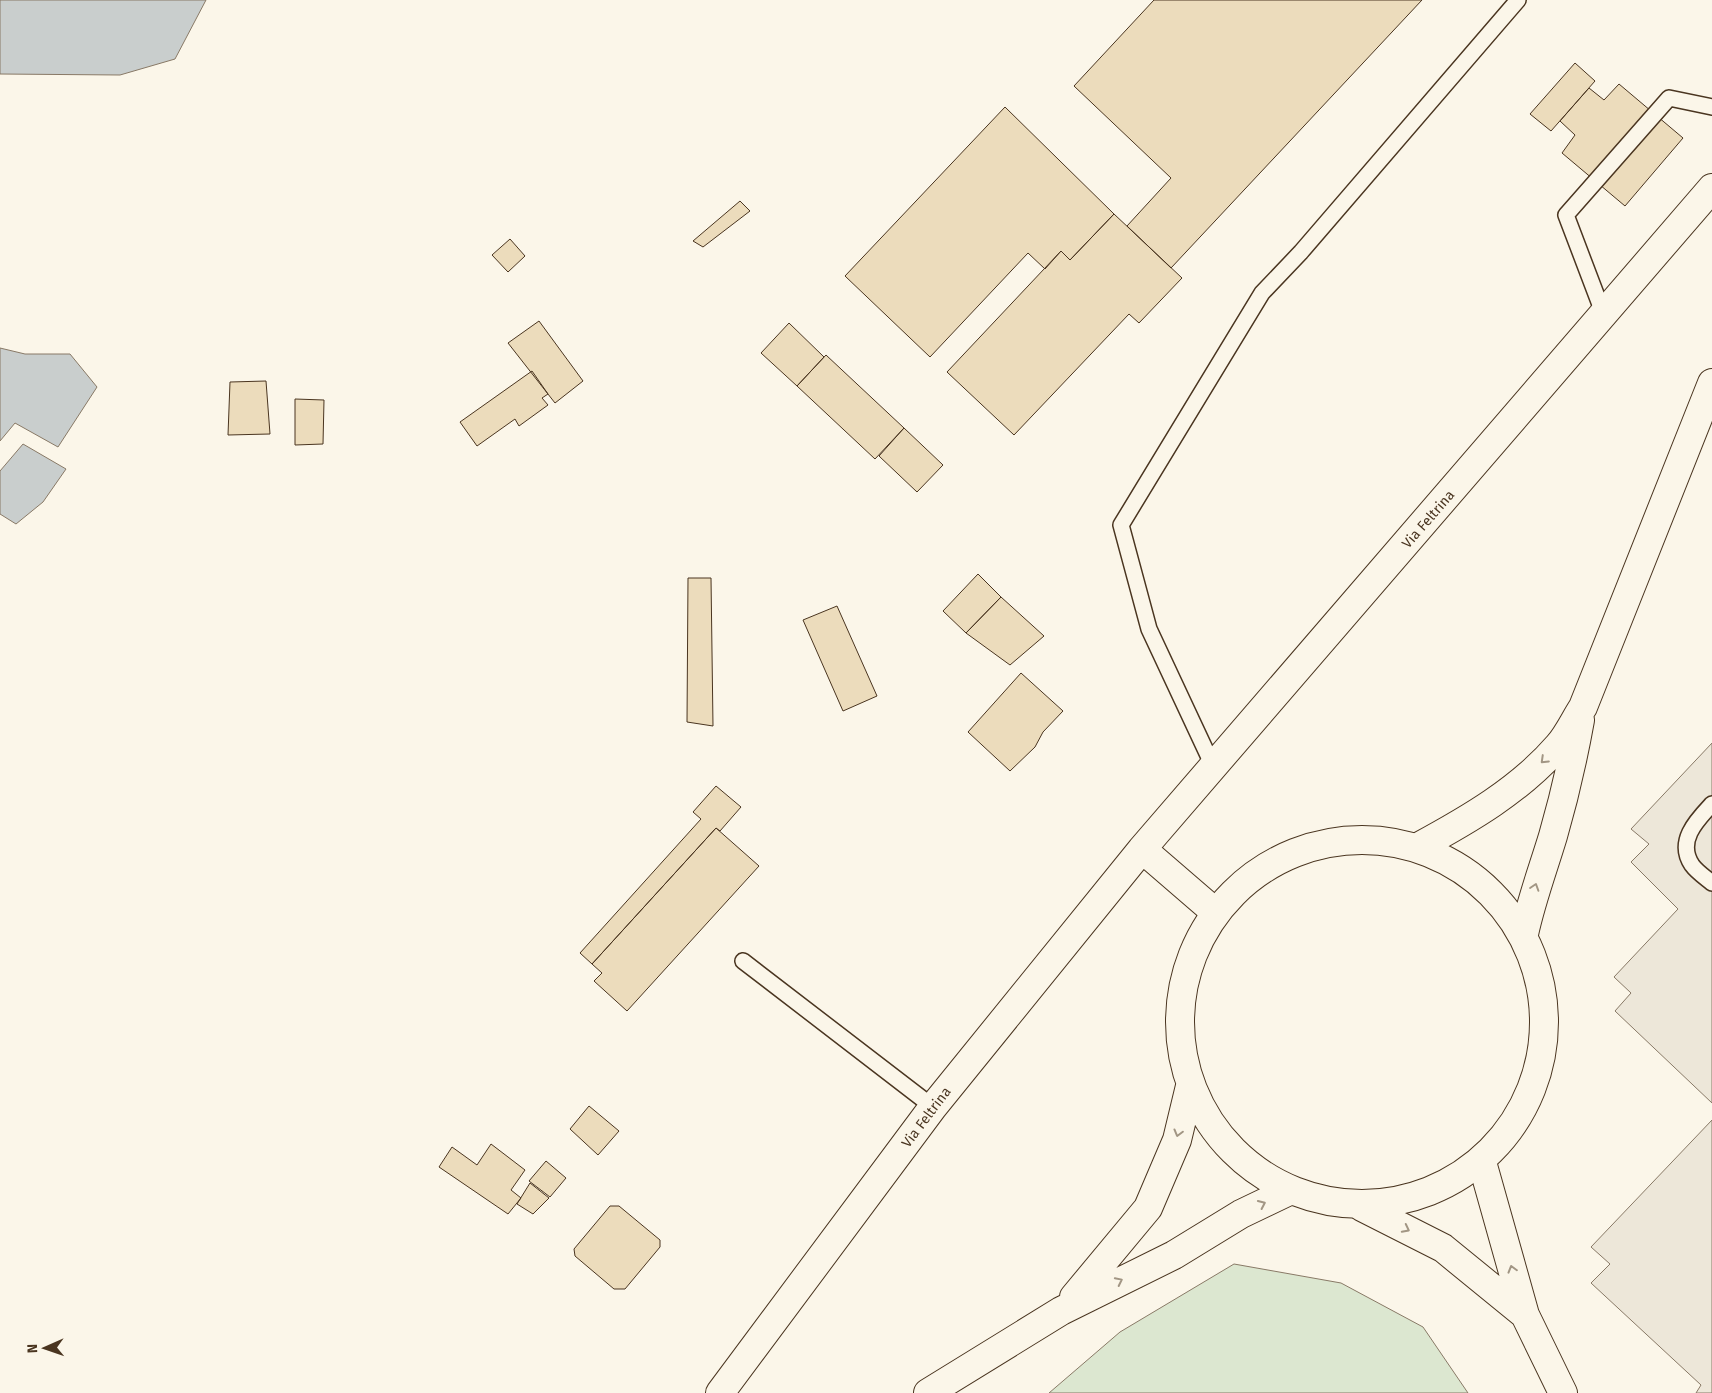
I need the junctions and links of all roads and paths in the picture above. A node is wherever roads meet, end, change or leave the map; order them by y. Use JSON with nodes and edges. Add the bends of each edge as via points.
{"nodes":[{"id":1,"x":1518,"y":0,"type":"edge"},
{"id":2,"x":1712,"y":107,"type":"edge"},
{"id":3,"x":1712,"y":188,"type":"edge"},
{"id":4,"x":1604,"y":315,"type":"junction"},
{"id":5,"x":1712,"y":383,"type":"edge"},
{"id":6,"x":1583,"y":707,"type":"junction"},
{"id":7,"x":1214,"y":768,"type":"junction"},
{"id":8,"x":1712,"y":804,"type":"edge"},
{"id":9,"x":1418,"y":847,"type":"junction"},
{"id":10,"x":1142,"y":849,"type":"junction"},
{"id":11,"x":1712,"y":884,"type":"edge"},
{"id":12,"x":1215,"y":912,"type":"junction"},
{"id":13,"x":1524,"y":934,"type":"junction"},
{"id":14,"x":743,"y":961,"type":"dead end"},
{"id":15,"x":1190,"y":1086,"type":"junction"},
{"id":16,"x":933,"y":1107,"type":"junction"},
{"id":17,"x":1482,"y":1162,"type":"junction"},
{"id":18,"x":1288,"y":1191,"type":"junction"},
{"id":19,"x":1362,"y":1207,"type":"junction"},
{"id":20,"x":1061,"y":1311,"type":"junction"},
{"id":21,"x":1526,"y":1315,"type":"junction"},
{"id":22,"x":720,"y":1393,"type":"edge"},
{"id":23,"x":928,"y":1393,"type":"edge"},
{"id":24,"x":1563,"y":1393,"type":"edge"}],
"edges":[{"from":1,"to":7,"type":"lane","via":[[1262,293],[1121,525],[1149,629]]},
{"from":2,"to":4,"type":"lane","via":[[1668,98],[1566,215]]},
{"from":3,"to":4,"type":"main road","name":"Via Feltrina"},
{"from":4,"to":7,"type":"main road","name":"Via Feltrina"},
{"from":5,"to":6,"type":"main road"},
{"from":6,"to":9,"type":"main road","one_way":true,"via":[[1558,745],[1511,791]]},
{"from":13,"to":6,"type":"main road","one_way":true,"via":[[1572,765]]},
{"from":7,"to":10,"type":"main road","name":"Via Feltrina"},
{"from":8,"to":11,"type":"lane","via":[[1689,830],[1686,847],[1692,864]]},
{"from":9,"to":12,"type":"main road","via":[[1362,838],[1306,847],[1256,873]]},
{"from":9,"to":13,"type":"main road","via":[[1460,867],[1496,897]]},
{"from":10,"to":12,"type":"main road"},
{"from":10,"to":16,"type":"main road","name":"Via Feltrina"},
{"from":12,"to":15,"type":"main road","via":[[1193,952],[1181,996],[1180,1042]]},
{"from":13,"to":17,"type":"main road","via":[[1544,994],[1543,1056],[1522,1114]]},
{"from":14,"to":16,"type":"lane"},
{"from":15,"to":18,"type":"main road","via":[[1229,1149]]},
{"from":15,"to":20,"type":"main road","one_way":true,"via":[[1177,1140],[1148,1208]]},
{"from":16,"to":22,"type":"main road","name":"Via Feltrina"},
{"from":17,"to":19,"type":"main road","via":[[1426,1195]]},
{"from":21,"to":17,"type":"main road","one_way":true},
{"from":18,"to":19,"type":"main road"},
{"from":20,"to":18,"type":"main road","one_way":true,"via":[[1174,1255],[1241,1214]]},
{"from":19,"to":21,"type":"main road","one_way":true,"via":[[1443,1248]]},
{"from":20,"to":23,"type":"main road"},
{"from":21,"to":24,"type":"main road"}]}
